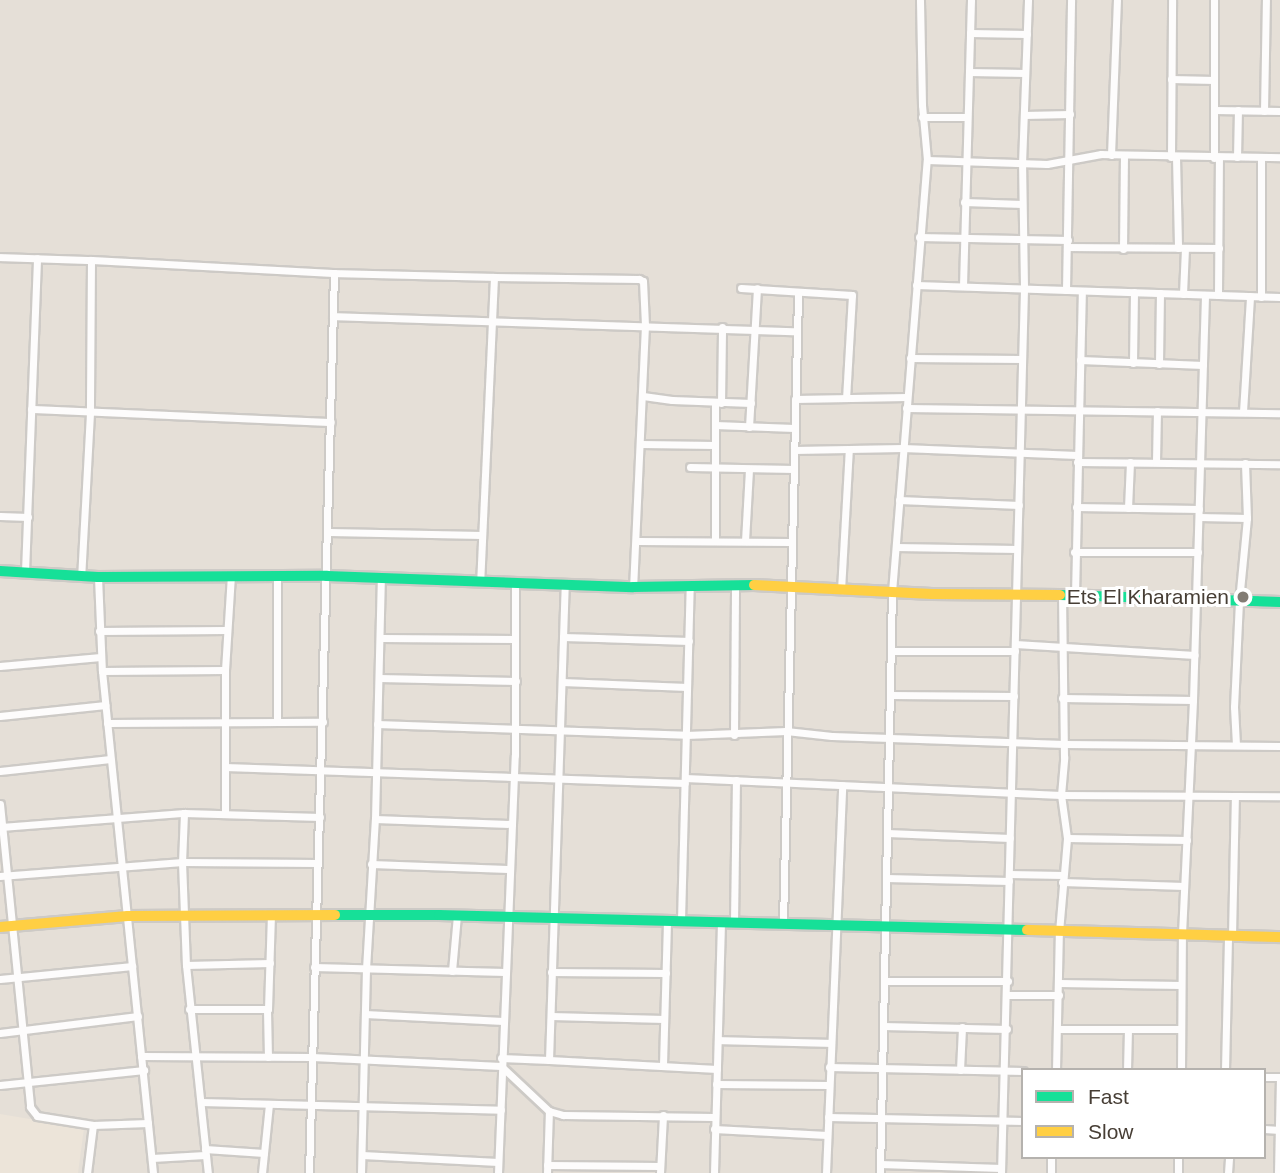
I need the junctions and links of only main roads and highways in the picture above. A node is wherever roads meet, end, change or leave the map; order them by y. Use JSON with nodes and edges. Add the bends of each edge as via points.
{"nodes":[{"id":1,"x":0,"y":571,"type":"edge"},
{"id":2,"x":1280,"y":603,"type":"edge"},
{"id":3,"x":0,"y":927,"type":"edge"},
{"id":4,"x":1280,"y":937,"type":"edge"}],
"edges":[{"from":1,"to":2,"type":"main road","via":[[81,577],[327,576],[633,587],[789,585]]},
{"from":3,"to":4,"type":"main road","via":[[128,916],[457,915]]}]}
